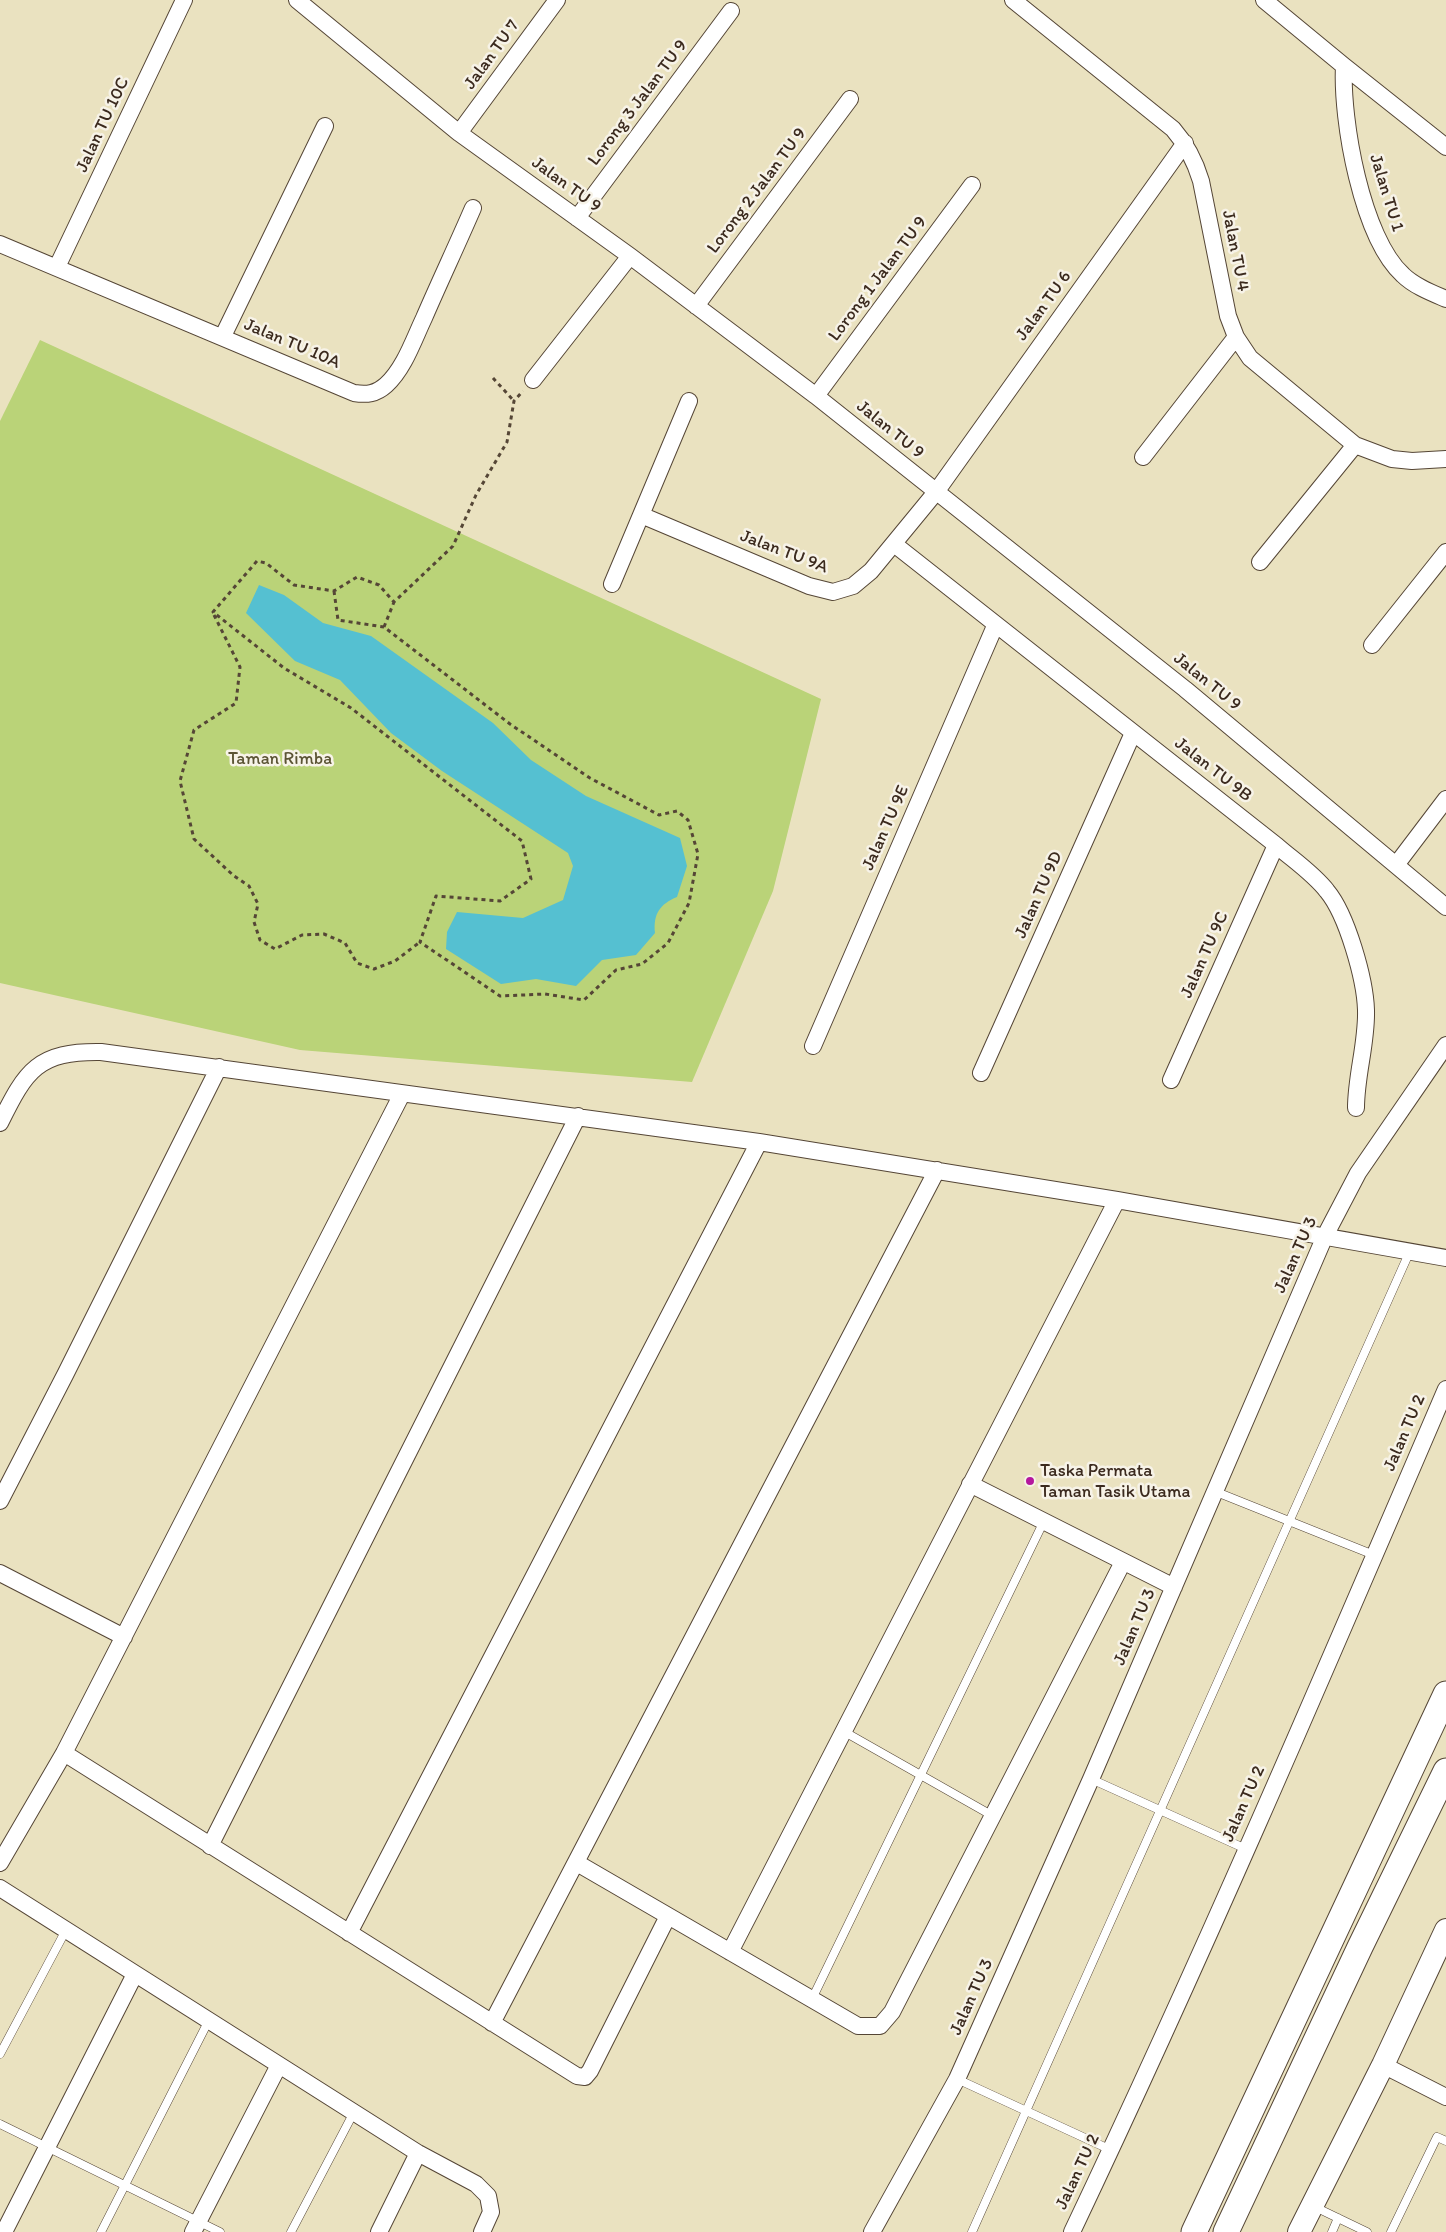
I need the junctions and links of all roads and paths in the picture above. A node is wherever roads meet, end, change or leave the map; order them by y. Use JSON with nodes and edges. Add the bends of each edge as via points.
{"nodes":[{"id":1,"x":184,"y":0,"type":"edge"},
{"id":2,"x":297,"y":0,"type":"edge"},
{"id":3,"x":557,"y":0,"type":"edge"},
{"id":4,"x":1013,"y":0,"type":"edge"},
{"id":5,"x":1264,"y":0,"type":"edge"},
{"id":6,"x":731,"y":11,"type":"dead end"},
{"id":7,"x":1344,"y":66,"type":"junction"},
{"id":8,"x":850,"y":99,"type":"dead end"},
{"id":9,"x":325,"y":126,"type":"dead end"},
{"id":10,"x":459,"y":133,"type":"junction"},
{"id":11,"x":1186,"y":143,"type":"junction"},
{"id":12,"x":1446,"y":147,"type":"edge"},
{"id":13,"x":972,"y":185,"type":"dead end"},
{"id":14,"x":473,"y":208,"type":"dead end"},
{"id":15,"x":577,"y":218,"type":"junction"},
{"id":16,"x":0,"y":244,"type":"edge"},
{"id":17,"x":630,"y":256,"type":"junction"},
{"id":18,"x":57,"y":267,"type":"junction"},
{"id":19,"x":1446,"y":299,"type":"edge"},
{"id":20,"x":696,"y":306,"type":"junction"},
{"id":21,"x":224,"y":336,"type":"junction"},
{"id":22,"x":1236,"y":337,"type":"junction"},
{"id":23,"x":493,"y":378,"type":"dead end"},
{"id":24,"x":533,"y":380,"type":"joint"},
{"id":25,"x":816,"y":396,"type":"junction"},
{"id":26,"x":689,"y":401,"type":"dead end"},
{"id":27,"x":514,"y":402,"type":"junction"},
{"id":28,"x":1355,"y":445,"type":"junction"},
{"id":29,"x":1143,"y":457,"type":"dead end"},
{"id":30,"x":1446,"y":459,"type":"edge"},
{"id":31,"x":936,"y":492,"type":"junction"},
{"id":32,"x":641,"y":515,"type":"junction"},
{"id":33,"x":894,"y":544,"type":"junction"},
{"id":34,"x":1446,"y":552,"type":"edge"},
{"id":35,"x":1260,"y":562,"type":"dead end"},
{"id":36,"x":612,"y":584,"type":"dead end"},
{"id":37,"x":334,"y":591,"type":"junction"},
{"id":38,"x":394,"y":602,"type":"junction"},
{"id":39,"x":213,"y":612,"type":"junction"},
{"id":40,"x":996,"y":626,"type":"junction"},
{"id":41,"x":384,"y":627,"type":"junction"},
{"id":42,"x":1372,"y":645,"type":"dead end"},
{"id":43,"x":1133,"y":733,"type":"junction"},
{"id":44,"x":1446,"y":800,"type":"edge"},
{"id":45,"x":1276,"y":846,"type":"junction"},
{"id":46,"x":1396,"y":865,"type":"junction"},
{"id":47,"x":1446,"y":907,"type":"edge"},
{"id":48,"x":420,"y":942,"type":"junction"},
{"id":49,"x":1446,"y":1045,"type":"edge"},
{"id":50,"x":812,"y":1046,"type":"dead end"},
{"id":51,"x":218,"y":1067,"type":"junction"},
{"id":52,"x":981,"y":1073,"type":"dead end"},
{"id":53,"x":1171,"y":1080,"type":"dead end"},
{"id":54,"x":402,"y":1094,"type":"junction"},
{"id":55,"x":1356,"y":1108,"type":"dead end"},
{"id":56,"x":578,"y":1116,"type":"junction"},
{"id":57,"x":0,"y":1123,"type":"edge"},
{"id":58,"x":760,"y":1142,"type":"junction"},
{"id":59,"x":936,"y":1170,"type":"junction"},
{"id":60,"x":1117,"y":1200,"type":"junction"},
{"id":61,"x":1325,"y":1236,"type":"junction"},
{"id":62,"x":1410,"y":1251,"type":"junction"},
{"id":63,"x":1446,"y":1258,"type":"edge"},
{"id":64,"x":1446,"y":1389,"type":"edge"},
{"id":65,"x":970,"y":1484,"type":"junction"},
{"id":66,"x":1214,"y":1492,"type":"junction"},
{"id":67,"x":0,"y":1501,"type":"edge"},
{"id":68,"x":1044,"y":1521,"type":"junction"},
{"id":69,"x":1289,"y":1521,"type":"junction"},
{"id":70,"x":1374,"y":1556,"type":"junction"},
{"id":71,"x":1123,"y":1562,"type":"junction"},
{"id":72,"x":0,"y":1573,"type":"edge"},
{"id":73,"x":1174,"y":1587,"type":"junction"},
{"id":74,"x":124,"y":1637,"type":"junction"},
{"id":75,"x":1446,"y":1694,"type":"edge"},
{"id":76,"x":843,"y":1731,"type":"junction"},
{"id":77,"x":64,"y":1752,"type":"junction"},
{"id":78,"x":1446,"y":1771,"type":"edge"},
{"id":79,"x":920,"y":1775,"type":"junction"},
{"id":80,"x":1091,"y":1779,"type":"junction"},
{"id":81,"x":1160,"y":1810,"type":"junction"},
{"id":82,"x":993,"y":1816,"type":"junction"},
{"id":83,"x":210,"y":1846,"type":"junction"},
{"id":84,"x":1246,"y":1849,"type":"junction"},
{"id":85,"x":0,"y":1863,"type":"edge"},
{"id":86,"x":577,"y":1864,"type":"junction"},
{"id":87,"x":0,"y":1888,"type":"edge"},
{"id":88,"x":668,"y":1916,"type":"junction"},
{"id":89,"x":66,"y":1930,"type":"junction"},
{"id":90,"x":1446,"y":1930,"type":"edge"},
{"id":91,"x":349,"y":1933,"type":"junction"},
{"id":92,"x":730,"y":1952,"type":"junction"},
{"id":93,"x":135,"y":1974,"type":"junction"},
{"id":94,"x":812,"y":1999,"type":"junction"},
{"id":95,"x":208,"y":2020,"type":"junction"},
{"id":96,"x":492,"y":2023,"type":"junction"},
{"id":97,"x":0,"y":2054,"type":"edge"},
{"id":98,"x":279,"y":2065,"type":"junction"},
{"id":99,"x":1383,"y":2065,"type":"junction"},
{"id":100,"x":957,"y":2079,"type":"junction"},
{"id":101,"x":1446,"y":2097,"type":"edge"},
{"id":102,"x":1026,"y":2111,"type":"junction"},
{"id":103,"x":354,"y":2112,"type":"junction"},
{"id":104,"x":0,"y":2124,"type":"edge"},
{"id":105,"x":1446,"y":2141,"type":"edge"},
{"id":106,"x":47,"y":2147,"type":"junction"},
{"id":107,"x":1110,"y":2150,"type":"junction"},
{"id":108,"x":418,"y":2153,"type":"junction"},
{"id":109,"x":123,"y":2185,"type":"junction"},
{"id":110,"x":1312,"y":2205,"type":"junction"},
{"id":111,"x":1338,"y":2218,"type":"junction"},
{"id":112,"x":196,"y":2227,"type":"edge"},
{"id":113,"x":4,"y":2232,"type":"edge"},
{"id":114,"x":101,"y":2232,"type":"edge"},
{"id":115,"x":220,"y":2232,"type":"edge"},
{"id":116,"x":291,"y":2232,"type":"edge"},
{"id":117,"x":379,"y":2232,"type":"edge"},
{"id":118,"x":482,"y":2232,"type":"edge"},
{"id":119,"x":872,"y":2232,"type":"edge"},
{"id":120,"x":972,"y":2232,"type":"edge"},
{"id":121,"x":1072,"y":2232,"type":"edge"},
{"id":122,"x":1194,"y":2232,"type":"edge"},
{"id":123,"x":1226,"y":2232,"type":"edge"},
{"id":124,"x":1299,"y":2232,"type":"edge"},
{"id":125,"x":1332,"y":2232,"type":"edge"},
{"id":126,"x":1367,"y":2232,"type":"edge"},
{"id":127,"x":1391,"y":2232,"type":"edge"}],
"edges":[{"from":1,"to":18,"type":"street","name":"Jalan TU 10C"},
{"from":2,"to":10,"type":"street","name":"Jalan TU 9"},
{"from":3,"to":10,"type":"street","name":"Jalan TU 7"},
{"from":4,"to":11,"type":"street","name":"Jalan TU 4","via":[[1173,129]]},
{"from":5,"to":7,"type":"street"},
{"from":6,"to":15,"type":"street","name":"Lorong 3 Jalan TU 9"},
{"from":7,"to":12,"type":"street"},
{"from":7,"to":19,"type":"street","name":"Jalan TU 1","via":[[1345,118],[1364,202],[1379,242],[1403,276]]},
{"from":8,"to":20,"type":"street","name":"Lorong 2 Jalan TU 9"},
{"from":9,"to":21,"type":"street"},
{"from":10,"to":15,"type":"street","name":"Jalan TU 9"},
{"from":11,"to":22,"type":"street","name":"Jalan TU 4","via":[[1201,181],[1228,316]]},
{"from":11,"to":31,"type":"street","name":"Jalan TU 6"},
{"from":13,"to":25,"type":"street","name":"Lorong 1 Jalan TU 9"},
{"from":14,"to":21,"type":"street","name":"Jalan TU 10A","via":[[405,356],[387,384],[377,392],[366,395],[354,393]]},
{"from":15,"to":17,"type":"street","name":"Jalan TU 9"},
{"from":16,"to":18,"type":"street","name":"Jalan TU 10A"},
{"from":17,"to":20,"type":"street","name":"Jalan TU 9"},
{"from":17,"to":24,"type":"street"},
{"from":18,"to":21,"type":"street","name":"Jalan TU 10A"},
{"from":20,"to":25,"type":"street","name":"Jalan TU 9"},
{"from":22,"to":28,"type":"street","name":"Jalan TU 4","via":[[1250,358]]},
{"from":22,"to":29,"type":"street"},
{"from":23,"to":27,"type":"path"},
{"from":24,"to":27,"type":"path"},
{"from":25,"to":31,"type":"street","name":"Jalan TU 9"},
{"from":26,"to":32,"type":"street"},
{"from":27,"to":38,"type":"path","via":[[507,442],[476,495],[454,546]]},
{"from":28,"to":30,"type":"street","name":"Jalan TU 4","via":[[1392,459]]},
{"from":28,"to":35,"type":"street"},
{"from":31,"to":33,"type":"street","name":"Jalan TU 9A"},
{"from":31,"to":46,"type":"street","name":"Jalan TU 9","via":[[1185,689]]},
{"from":32,"to":33,"type":"street","name":"Jalan TU 9A","via":[[809,586],[833,592],[853,586]]},
{"from":32,"to":36,"type":"street"},
{"from":33,"to":40,"type":"street","name":"Jalan TU 9B"},
{"from":34,"to":42,"type":"street"},
{"from":37,"to":38,"type":"path","via":[[357,577],[379,585]]},
{"from":37,"to":39,"type":"path","via":[[294,585],[266,563],[257,561]]},
{"from":37,"to":41,"type":"path","via":[[338,620]]},
{"from":38,"to":41,"type":"path"},
{"from":39,"to":48,"type":"path","via":[[284,668],[351,708],[522,841],[531,878],[500,901],[436,896]]},
{"from":39,"to":48,"type":"path","via":[[240,667],[236,703],[194,730],[180,782],[194,839],[249,886],[258,904],[254,922],[260,940],[275,949],[302,935],[324,934],[345,943],[357,963],[374,969],[395,961]]},
{"from":40,"to":43,"type":"street","name":"Jalan TU 9B"},
{"from":40,"to":50,"type":"street","name":"Jalan TU 9E"},
{"from":41,"to":48,"type":"path","via":[[510,724],[590,778],[659,814],[677,811],[688,820],[698,854],[689,903],[668,943],[642,964],[616,970],[584,1000],[544,994],[500,996]]},
{"from":43,"to":45,"type":"street","name":"Jalan TU 9B"},
{"from":43,"to":52,"type":"street","name":"Jalan TU 9D"},
{"from":44,"to":46,"type":"street"},
{"from":45,"to":53,"type":"street","name":"Jalan TU 9C"},
{"from":45,"to":55,"type":"street","name":"Jalan TU 9B","via":[[1328,892],[1342,916],[1358,967],[1366,1009]]},
{"from":46,"to":47,"type":"street","name":"Jalan TU 9"},
{"from":49,"to":61,"type":"street","name":"Jalan TU 3","via":[[1358,1173]]},
{"from":51,"to":54,"type":"street"},
{"from":51,"to":57,"type":"street","via":[[101,1052],[75,1052],[52,1057],[32,1071],[15,1092]]},
{"from":51,"to":67,"type":"street"},
{"from":54,"to":56,"type":"street"},
{"from":54,"to":74,"type":"street"},
{"from":56,"to":58,"type":"street"},
{"from":56,"to":83,"type":"street"},
{"from":58,"to":59,"type":"street"},
{"from":58,"to":91,"type":"street"},
{"from":59,"to":60,"type":"street"},
{"from":59,"to":86,"type":"street"},
{"from":60,"to":61,"type":"street"},
{"from":60,"to":65,"type":"street"},
{"from":61,"to":62,"type":"street"},
{"from":61,"to":66,"type":"street","name":"Jalan TU 3"},
{"from":62,"to":63,"type":"street"},
{"from":62,"to":69,"type":"lane"},
{"from":64,"to":70,"type":"street","name":"Jalan TU 2"},
{"from":65,"to":68,"type":"street"},
{"from":65,"to":76,"type":"street"},
{"from":66,"to":69,"type":"lane"},
{"from":66,"to":73,"type":"street","name":"Jalan TU 3"},
{"from":68,"to":71,"type":"street"},
{"from":68,"to":79,"type":"lane"},
{"from":69,"to":70,"type":"lane"},
{"from":69,"to":81,"type":"lane"},
{"from":70,"to":84,"type":"street","name":"Jalan TU 2"},
{"from":71,"to":73,"type":"street"},
{"from":71,"to":82,"type":"street"},
{"from":72,"to":74,"type":"street"},
{"from":73,"to":80,"type":"street","name":"Jalan TU 3"},
{"from":74,"to":77,"type":"street"},
{"from":75,"to":122,"type":"main road"},
{"from":76,"to":79,"type":"lane"},
{"from":76,"to":92,"type":"street"},
{"from":77,"to":83,"type":"street"},
{"from":77,"to":85,"type":"street"},
{"from":78,"to":123,"type":"main road"},
{"from":79,"to":82,"type":"lane"},
{"from":79,"to":94,"type":"lane"},
{"from":80,"to":81,"type":"lane"},
{"from":80,"to":100,"type":"street","name":"Jalan TU 3"},
{"from":81,"to":84,"type":"lane"},
{"from":81,"to":102,"type":"lane"},
{"from":82,"to":94,"type":"street","via":[[892,2012],[880,2026],[858,2026]]},
{"from":83,"to":91,"type":"street"},
{"from":84,"to":107,"type":"street","name":"Jalan TU 2"},
{"from":86,"to":88,"type":"street"},
{"from":86,"to":96,"type":"street"},
{"from":87,"to":89,"type":"street"},
{"from":88,"to":92,"type":"street"},
{"from":88,"to":96,"type":"street","via":[[585,2077],[577,2076]]},
{"from":89,"to":93,"type":"street"},
{"from":89,"to":97,"type":"lane"},
{"from":90,"to":99,"type":"street"},
{"from":91,"to":96,"type":"street"},
{"from":92,"to":94,"type":"street"},
{"from":93,"to":95,"type":"street"},
{"from":93,"to":106,"type":"street"},
{"from":95,"to":98,"type":"street"},
{"from":95,"to":109,"type":"lane"},
{"from":98,"to":103,"type":"street"},
{"from":98,"to":112,"type":"street"},
{"from":99,"to":101,"type":"street"},
{"from":99,"to":110,"type":"street"},
{"from":100,"to":102,"type":"lane"},
{"from":100,"to":119,"type":"street","name":"Jalan TU 3"},
{"from":102,"to":107,"type":"lane"},
{"from":102,"to":120,"type":"lane"},
{"from":103,"to":108,"type":"street"},
{"from":103,"to":116,"type":"lane"},
{"from":104,"to":106,"type":"lane"},
{"from":105,"to":127,"type":"lane","via":[[1437,2137]]},
{"from":106,"to":109,"type":"lane"},
{"from":106,"to":113,"type":"street"},
{"from":107,"to":121,"type":"street","name":"Jalan TU 2"},
{"from":108,"to":117,"type":"street"},
{"from":108,"to":118,"type":"street","via":[[476,2184],[488,2196],[492,2212]]},
{"from":109,"to":112,"type":"lane"},
{"from":109,"to":114,"type":"lane"},
{"from":110,"to":111,"type":"lane"},
{"from":110,"to":124,"type":"street"},
{"from":111,"to":125,"type":"lane"},
{"from":111,"to":126,"type":"lane"},
{"from":112,"to":115,"type":"lane"}]}
